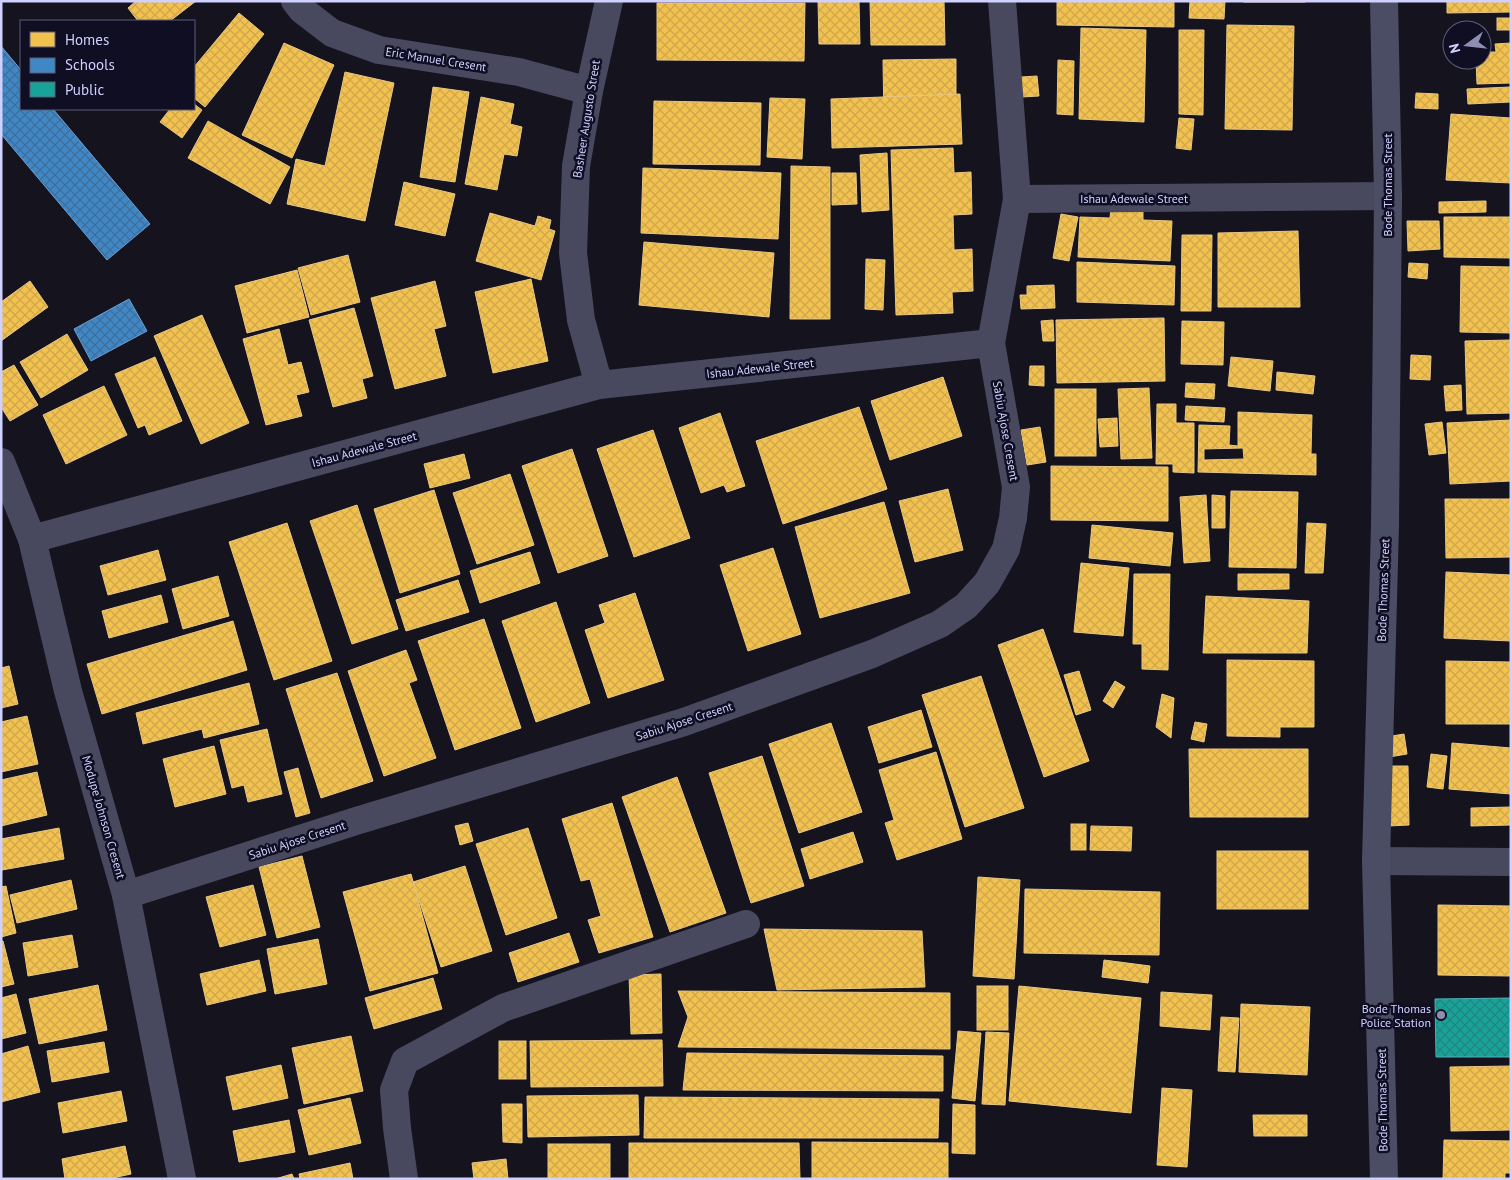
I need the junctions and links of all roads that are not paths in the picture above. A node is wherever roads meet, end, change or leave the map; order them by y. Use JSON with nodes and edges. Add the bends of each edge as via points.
{"nodes":[{"id":1,"x":295,"y":1,"type":"edge"},
{"id":2,"x":609,"y":1,"type":"edge"},
{"id":3,"x":1002,"y":1,"type":"edge"},
{"id":4,"x":1384,"y":1,"type":"edge"},
{"id":5,"x":589,"y":91,"type":"junction"},
{"id":6,"x":1388,"y":196,"type":"junction"},
{"id":7,"x":1017,"y":199,"type":"junction"},
{"id":8,"x":991,"y":343,"type":"junction"},
{"id":9,"x":599,"y":385,"type":"junction"},
{"id":10,"x":1,"y":462,"type":"edge"},
{"id":11,"x":32,"y":539,"type":"junction"},
{"id":12,"x":1376,"y":862,"type":"junction"},
{"id":13,"x":1511,"y":862,"type":"edge"},
{"id":14,"x":126,"y":895,"type":"junction"},
{"id":15,"x":746,"y":924,"type":"dead end"},
{"id":16,"x":182,"y":1179,"type":"edge"},
{"id":17,"x":404,"y":1179,"type":"edge"},
{"id":18,"x":1384,"y":1179,"type":"edge"}],
"edges":[{"from":1,"to":5,"type":"street","name":"Eric Manuel Cresent","via":[[332,33],[379,50],[519,72]]},
{"from":2,"to":5,"type":"street","name":"Basheer Augusto Street"},
{"from":3,"to":7,"type":"street"},
{"from":4,"to":6,"type":"main road","name":"Bode Thomas Street"},
{"from":5,"to":9,"type":"street","name":"Basheer Augusto Street","via":[[576,166],[573,253],[581,320]]},
{"from":6,"to":7,"type":"street","name":"Ishau Adewale Street"},
{"from":6,"to":12,"type":"main road","name":"Bode Thomas Street","via":[[1385,525]]},
{"from":7,"to":8,"type":"street"},
{"from":8,"to":9,"type":"street","name":"Ishau Adewale Street"},
{"from":8,"to":14,"type":"street","name":"Sabiu Ajose Cresent","via":[[1016,487],[1013,518],[1006,549],[987,583],[966,606],[940,624],[872,654],[684,722],[356,821]]},
{"from":9,"to":11,"type":"street","name":"Ishau Adewale Street"},
{"from":10,"to":11,"type":"street","name":"Modupe Johnson Cresent"},
{"from":11,"to":14,"type":"street","name":"Modupe Johnson Cresent","via":[[68,691]]},
{"from":12,"to":13,"type":"street"},
{"from":12,"to":18,"type":"main road","name":"Bode Thomas Street"},
{"from":14,"to":16,"type":"street","name":"Modupe Johnson Cresent"},
{"from":15,"to":17,"type":"street","via":[[504,1008],[405,1061],[394,1090]]}]}
